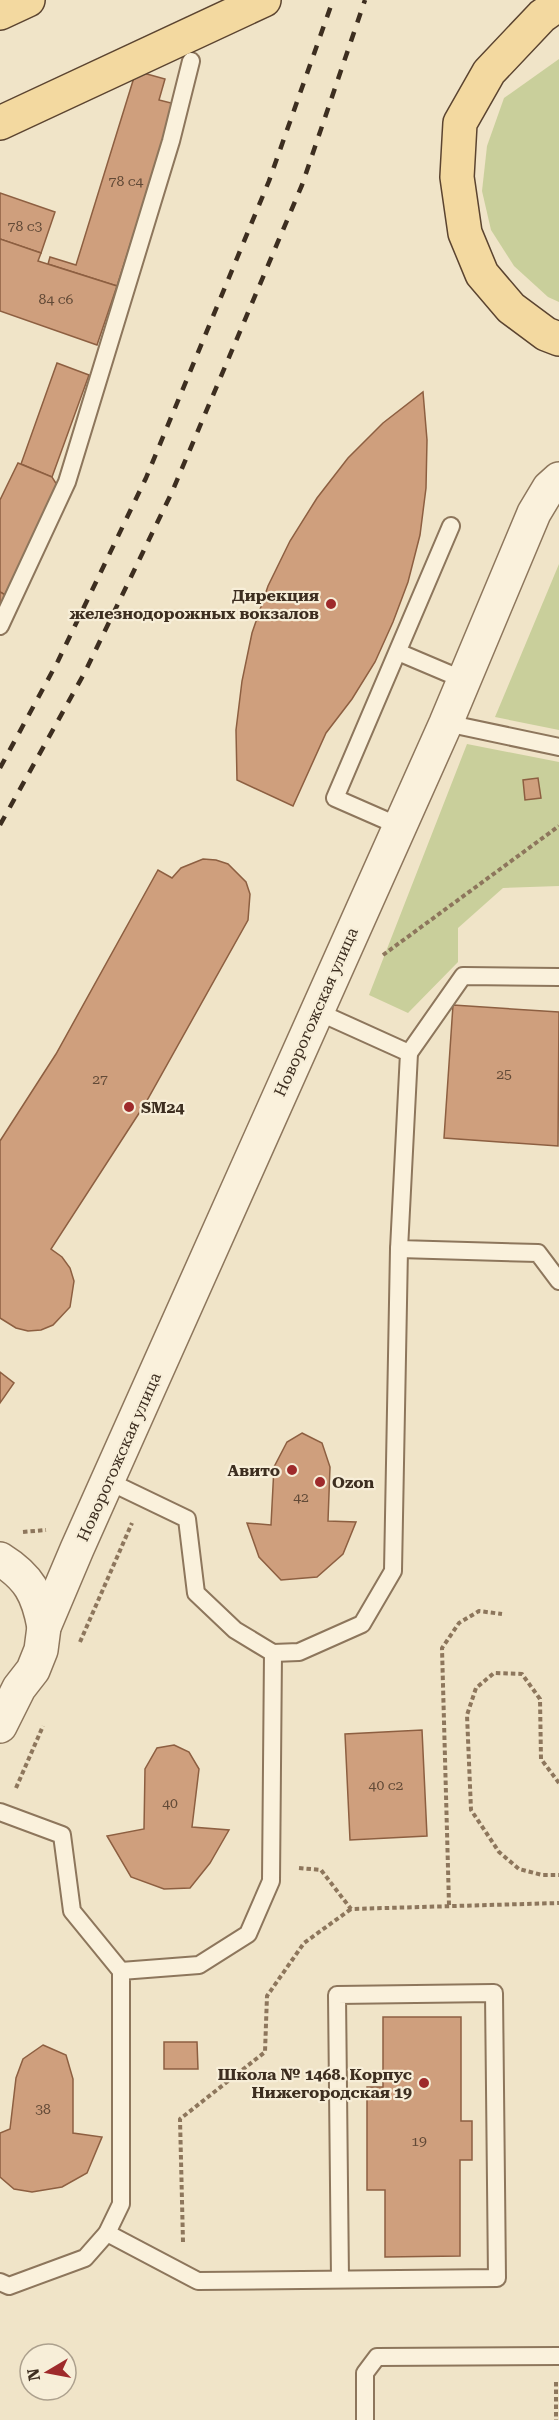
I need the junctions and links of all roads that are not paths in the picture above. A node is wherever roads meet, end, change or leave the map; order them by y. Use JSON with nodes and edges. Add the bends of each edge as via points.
{"nodes":[{"id":1,"x":28,"y":0,"type":"edge"},
{"id":2,"x":264,"y":0,"type":"edge"},
{"id":3,"x":559,"y":4,"type":"edge"},
{"id":4,"x":0,"y":12,"type":"edge"},
{"id":5,"x":191,"y":61,"type":"dead end"},
{"id":6,"x":0,"y":123,"type":"edge"},
{"id":7,"x":559,"y":339,"type":"edge"},
{"id":8,"x":559,"y":479,"type":"edge"},
{"id":9,"x":452,"y":526,"type":"dead end"},
{"id":10,"x":0,"y":626,"type":"edge"},
{"id":11,"x":398,"y":652,"type":"junction"},
{"id":12,"x":464,"y":680,"type":"junction"},
{"id":13,"x":446,"y":723,"type":"junction"},
{"id":14,"x":559,"y":747,"type":"edge"},
{"id":15,"x":399,"y":826,"type":"junction"},
{"id":16,"x":559,"y":977,"type":"edge"},
{"id":17,"x":316,"y":1011,"type":"junction"},
{"id":18,"x":409,"y":1053,"type":"junction"},
{"id":19,"x":399,"y":1249,"type":"junction"},
{"id":20,"x":559,"y":1281,"type":"edge"},
{"id":21,"x":108,"y":1481,"type":"junction"},
{"id":22,"x":77,"y":1549,"type":"junction"},
{"id":23,"x":8,"y":1564,"type":"edge"},
{"id":24,"x":44,"y":1628,"type":"junction"},
{"id":25,"x":273,"y":1653,"type":"junction"},
{"id":26,"x":9,"y":1694,"type":"edge"},
{"id":27,"x":0,"y":1726,"type":"edge"},
{"id":28,"x":0,"y":1812,"type":"edge"},
{"id":29,"x":121,"y":1971,"type":"junction"},
{"id":30,"x":107,"y":2233,"type":"junction"},
{"id":31,"x":340,"y":2279,"type":"junction"},
{"id":32,"x":0,"y":2282,"type":"edge"},
{"id":33,"x":557,"y":2356,"type":"edge"},
{"id":34,"x":365,"y":2420,"type":"edge"}],
"edges":[{"from":1,"to":4,"type":"main road"},
{"from":2,"to":6,"type":"main road"},
{"from":3,"to":7,"type":"main road","via":[[542,16],[489,72],[460,123],[457,177],[465,233],[482,274],[511,308]]},
{"from":5,"to":10,"type":"lane","via":[[171,141],[67,482]]},
{"from":8,"to":12,"type":"street","name":"Новорогожская улица","via":[[534,513]]},
{"from":9,"to":11,"type":"lane"},
{"from":11,"to":12,"type":"lane"},
{"from":11,"to":15,"type":"lane","via":[[335,798]]},
{"from":12,"to":13,"type":"street","name":"Новорогожская улица"},
{"from":13,"to":14,"type":"lane"},
{"from":13,"to":15,"type":"street","name":"Новорогожская улица"},
{"from":15,"to":17,"type":"street","name":"Новорогожская улица"},
{"from":16,"to":18,"type":"lane","via":[[463,976]]},
{"from":17,"to":18,"type":"lane"},
{"from":17,"to":21,"type":"street","name":"Новорогожская улица"},
{"from":18,"to":19,"type":"lane"},
{"from":19,"to":20,"type":"lane","via":[[538,1253]]},
{"from":19,"to":25,"type":"lane","via":[[393,1571],[362,1624],[299,1652]]},
{"from":21,"to":22,"type":"street","name":"Новорогожская улица"},
{"from":21,"to":25,"type":"lane","via":[[187,1519],[196,1593],[235,1630]]},
{"from":22,"to":23,"type":"street","name":"Новорогожская улица","via":[[62,1562],[37,1572]]},
{"from":22,"to":24,"type":"street","name":"Новорогожская улица"},
{"from":23,"to":24,"type":"street","name":"Новорогожская улица","via":[[31,1585]]},
{"from":24,"to":26,"type":"street","name":"Новорогожская улица","via":[[33,1670]]},
{"from":25,"to":29,"type":"lane","via":[[272,1881],[248,1934],[199,1965]]},
{"from":26,"to":27,"type":"street","name":"Новорогожская улица"},
{"from":28,"to":29,"type":"lane","via":[[62,1835],[72,1911]]},
{"from":29,"to":30,"type":"lane","via":[[121,2204]]},
{"from":30,"to":31,"type":"lane","via":[[198,2281]]},
{"from":30,"to":32,"type":"lane","via":[[85,2258],[9,2286]]},
{"from":31,"to":31,"type":"lane","via":[[497,2278],[494,1993],[337,1995]]},
{"from":33,"to":34,"type":"lane","via":[[377,2357],[365,2373]]}]}
